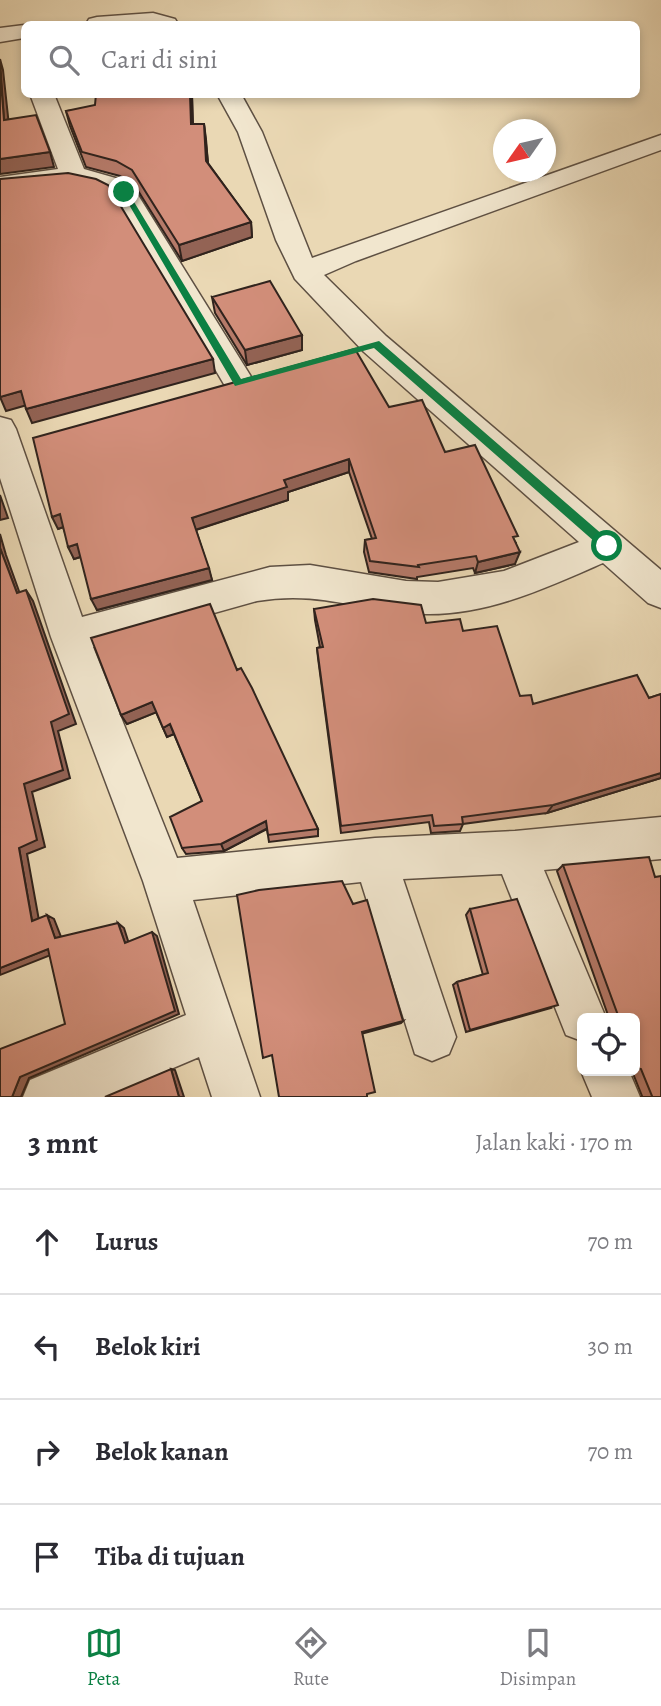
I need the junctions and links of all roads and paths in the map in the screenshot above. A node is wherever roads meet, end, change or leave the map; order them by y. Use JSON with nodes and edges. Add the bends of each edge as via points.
{"nodes":[{"id":1,"x":139,"y":21,"type":"edge"},
{"id":2,"x":156,"y":21,"type":"edge"},
{"id":3,"x":21,"y":32,"type":"edge"},
{"id":4,"x":0,"y":35,"type":"edge"},
{"id":5,"x":44,"y":98,"type":"edge"},
{"id":6,"x":231,"y":98,"type":"edge"},
{"id":7,"x":661,"y":142,"type":"edge"},
{"id":8,"x":73,"y":175,"type":"junction"},
{"id":9,"x":0,"y":185,"type":"edge"},
{"id":10,"x":311,"y":269,"type":"junction"},
{"id":11,"x":375,"y":344,"type":"junction"},
{"id":12,"x":338,"y":355,"type":"edge"},
{"id":13,"x":238,"y":383,"type":"edge"},
{"id":14,"x":10,"y":440,"type":"edge"},
{"id":15,"x":607,"y":546,"type":"junction"},
{"id":16,"x":661,"y":592,"type":"edge"},
{"id":17,"x":70,"y":637,"type":"junction"},
{"id":18,"x":661,"y":838,"type":"edge"},
{"id":19,"x":515,"y":852,"type":"junction"},
{"id":20,"x":375,"y":859,"type":"junction"},
{"id":21,"x":165,"y":881,"type":"junction"},
{"id":22,"x":581,"y":1013,"type":"edge"},
{"id":23,"x":214,"y":1027,"type":"junction"},
{"id":24,"x":432,"y":1037,"type":"dead end"},
{"id":25,"x":607,"y":1076,"type":"edge"},
{"id":26,"x":47,"y":1097,"type":"edge"},
{"id":27,"x":236,"y":1097,"type":"edge"},
{"id":28,"x":616,"y":1097,"type":"edge"}],
"edges":[{"from":1,"to":2,"type":"street"},
{"from":3,"to":4,"type":"street"},
{"from":5,"to":8,"type":"street"},
{"from":6,"to":10,"type":"street","via":[[250,132],[290,240]]},
{"from":7,"to":10,"type":"street"},
{"from":8,"to":9,"type":"street"},
{"from":8,"to":13,"type":"street","via":[[124,192]]},
{"from":10,"to":11,"type":"street"},
{"from":11,"to":12,"type":"street"},
{"from":11,"to":15,"type":"street"},
{"from":14,"to":17,"type":"street"},
{"from":15,"to":16,"type":"street"},
{"from":15,"to":17,"type":"street","via":[[492,590],[428,598],[288,580]]},
{"from":17,"to":21,"type":"street"},
{"from":18,"to":19,"type":"street"},
{"from":19,"to":20,"type":"street"},
{"from":19,"to":22,"type":"street"},
{"from":20,"to":21,"type":"street"},
{"from":20,"to":24,"type":"street"},
{"from":21,"to":23,"type":"street"},
{"from":23,"to":26,"type":"street"},
{"from":23,"to":27,"type":"street"},
{"from":25,"to":28,"type":"street"}]}
